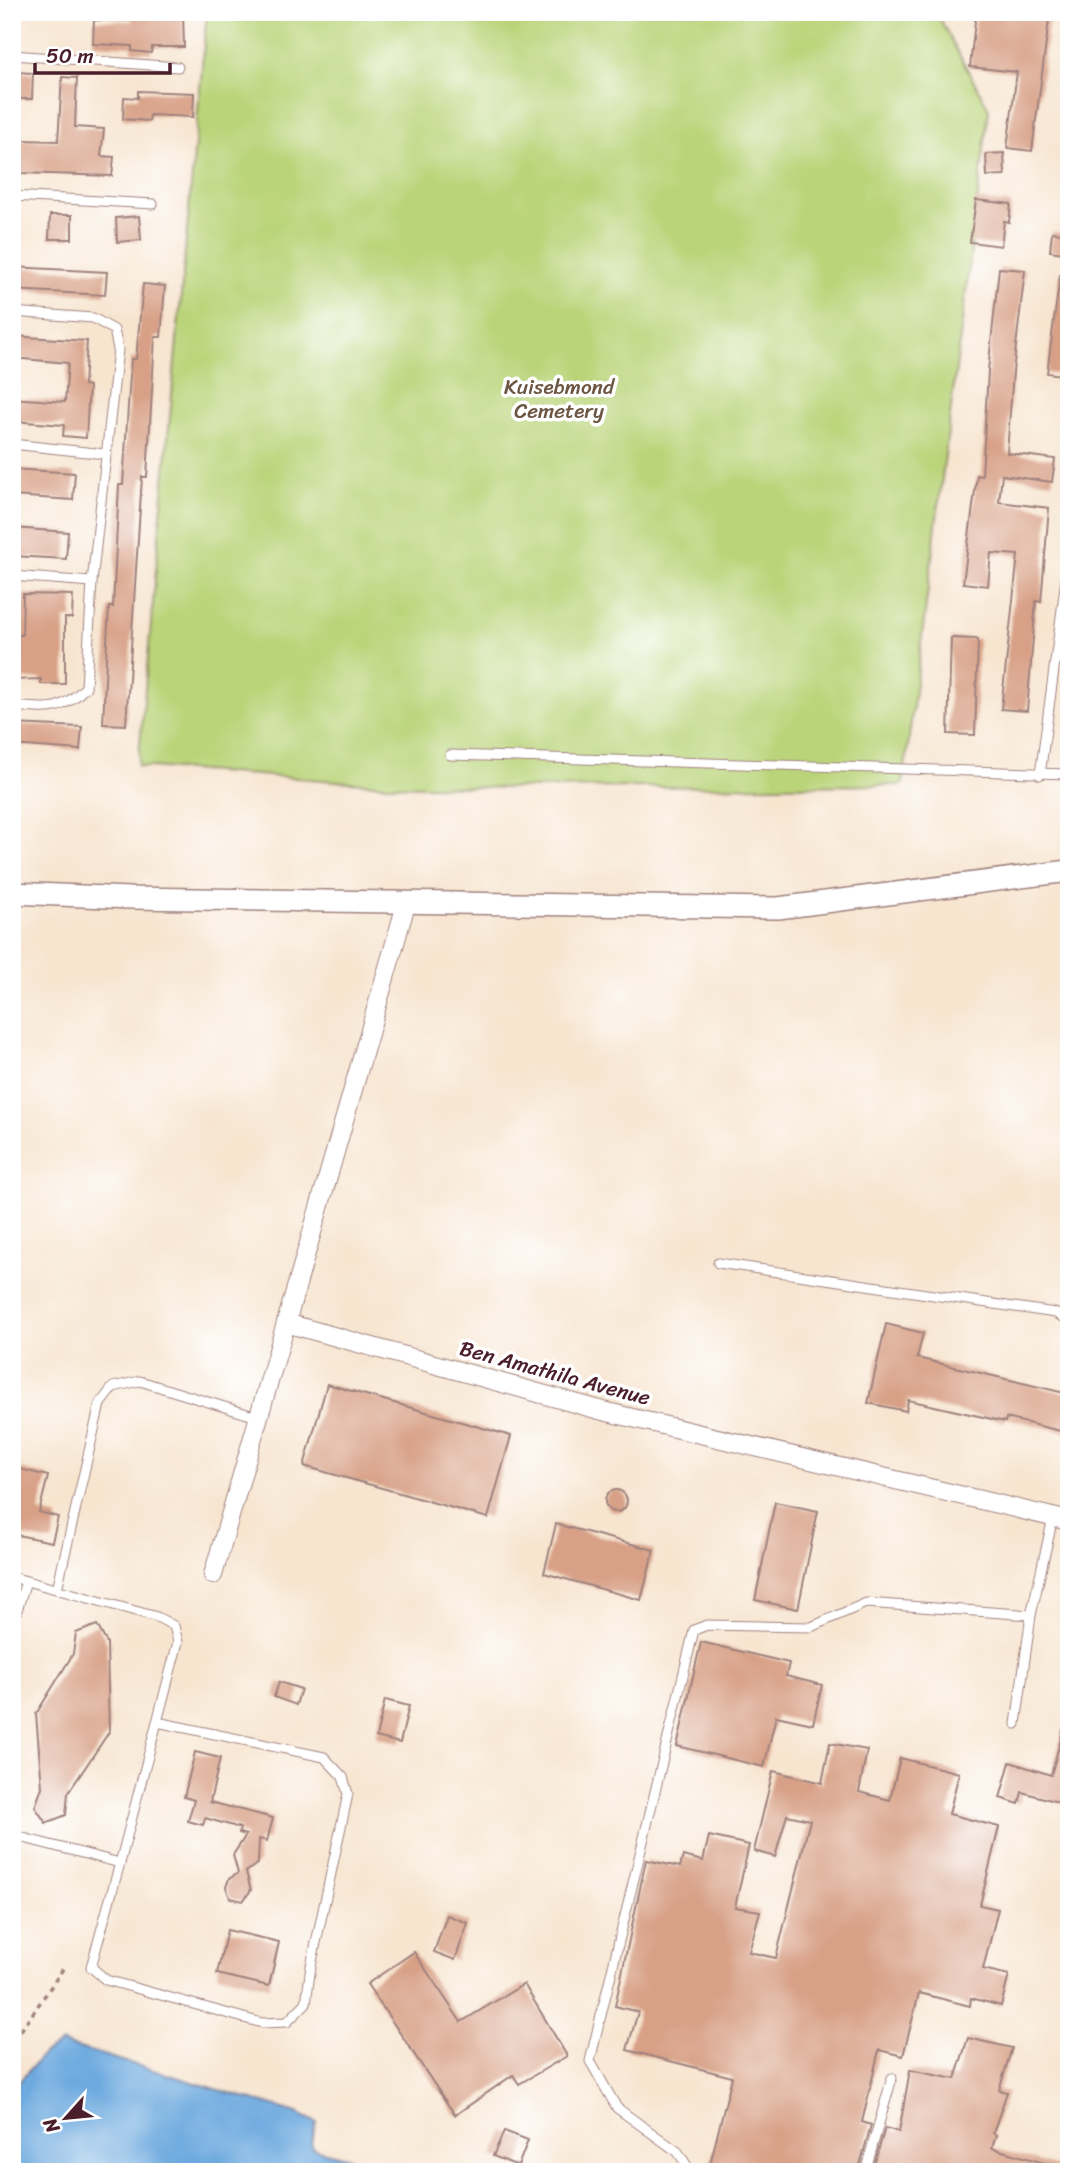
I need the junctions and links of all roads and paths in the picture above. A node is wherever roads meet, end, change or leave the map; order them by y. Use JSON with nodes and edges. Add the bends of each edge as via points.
{"nodes":[{"id":1,"x":12,"y":55,"type":"edge"},
{"id":2,"x":178,"y":67,"type":"dead end"},
{"id":3,"x":12,"y":196,"type":"edge"},
{"id":4,"x":153,"y":204,"type":"dead end"},
{"id":5,"x":12,"y":312,"type":"edge"},
{"id":6,"x":12,"y":444,"type":"edge"},
{"id":7,"x":105,"y":454,"type":"junction"},
{"id":8,"x":1069,"y":556,"type":"edge"},
{"id":9,"x":12,"y":576,"type":"edge"},
{"id":10,"x":92,"y":582,"type":"junction"},
{"id":11,"x":12,"y":706,"type":"edge"},
{"id":12,"x":450,"y":755,"type":"dead end"},
{"id":13,"x":1040,"y":775,"type":"junction"},
{"id":14,"x":1069,"y":775,"type":"edge"},
{"id":15,"x":1069,"y":871,"type":"edge"},
{"id":16,"x":12,"y":893,"type":"edge"},
{"id":17,"x":407,"y":901,"type":"junction"},
{"id":18,"x":718,"y":1263,"type":"dead end"},
{"id":19,"x":1069,"y":1320,"type":"edge"},
{"id":20,"x":286,"y":1323,"type":"junction"},
{"id":21,"x":257,"y":1417,"type":"junction"},
{"id":22,"x":1061,"y":1519,"type":"edge"},
{"id":23,"x":213,"y":1575,"type":"dead end"},
{"id":24,"x":12,"y":1577,"type":"edge"},
{"id":25,"x":26,"y":1581,"type":"junction"},
{"id":26,"x":57,"y":1590,"type":"junction"},
{"id":27,"x":1031,"y":1615,"type":"junction"},
{"id":28,"x":12,"y":1627,"type":"edge"},
{"id":29,"x":157,"y":1722,"type":"junction"},
{"id":30,"x":1016,"y":1724,"type":"dead end"},
{"id":31,"x":12,"y":1835,"type":"edge"},
{"id":32,"x":120,"y":1863,"type":"junction"},
{"id":33,"x":65,"y":1966,"type":"dead end"},
{"id":34,"x":12,"y":2036,"type":"edge"},
{"id":35,"x":892,"y":2078,"type":"dead end"},
{"id":36,"x":691,"y":2172,"type":"edge"},
{"id":37,"x":865,"y":2172,"type":"edge"}],
"edges":[{"from":1,"to":2,"type":"lane"},
{"from":3,"to":4,"type":"lane"},
{"from":5,"to":7,"type":"lane","via":[[93,318],[114,330],[118,349]]},
{"from":6,"to":7,"type":"lane"},
{"from":7,"to":10,"type":"lane"},
{"from":8,"to":13,"type":"lane"},
{"from":9,"to":10,"type":"lane"},
{"from":10,"to":11,"type":"lane","via":[[86,687],[70,703],[50,709]]},
{"from":12,"to":13,"type":"lane"},
{"from":13,"to":14,"type":"lane"},
{"from":15,"to":17,"type":"street","via":[[778,908]]},
{"from":16,"to":17,"type":"street"},
{"from":17,"to":20,"type":"street"},
{"from":18,"to":19,"type":"lane","via":[[1055,1314]]},
{"from":20,"to":21,"type":"street"},
{"from":20,"to":22,"type":"street","name":"Ben Amathila Avenue","via":[[603,1411]]},
{"from":21,"to":23,"type":"street"},
{"from":21,"to":26,"type":"lane","via":[[140,1381],[113,1387],[100,1404]]},
{"from":22,"to":27,"type":"lane"},
{"from":24,"to":25,"type":"lane"},
{"from":25,"to":26,"type":"lane"},
{"from":25,"to":28,"type":"lane"},
{"from":26,"to":29,"type":"lane","via":[[157,1616],[174,1626],[178,1642]]},
{"from":27,"to":30,"type":"lane"},
{"from":27,"to":36,"type":"lane","via":[[866,1603],[811,1627],[707,1625],[694,1630],[590,2061],[617,2108],[678,2152]]},
{"from":29,"to":32,"type":"lane"},
{"from":29,"to":32,"type":"lane","via":[[324,1757],[343,1777],[348,1794],[306,2003],[287,2022],[262,2023],[106,1980],[91,1966]]},
{"from":31,"to":32,"type":"lane"},
{"from":33,"to":34,"type":"path","via":[[22,2029]]},
{"from":35,"to":37,"type":"lane"}]}
